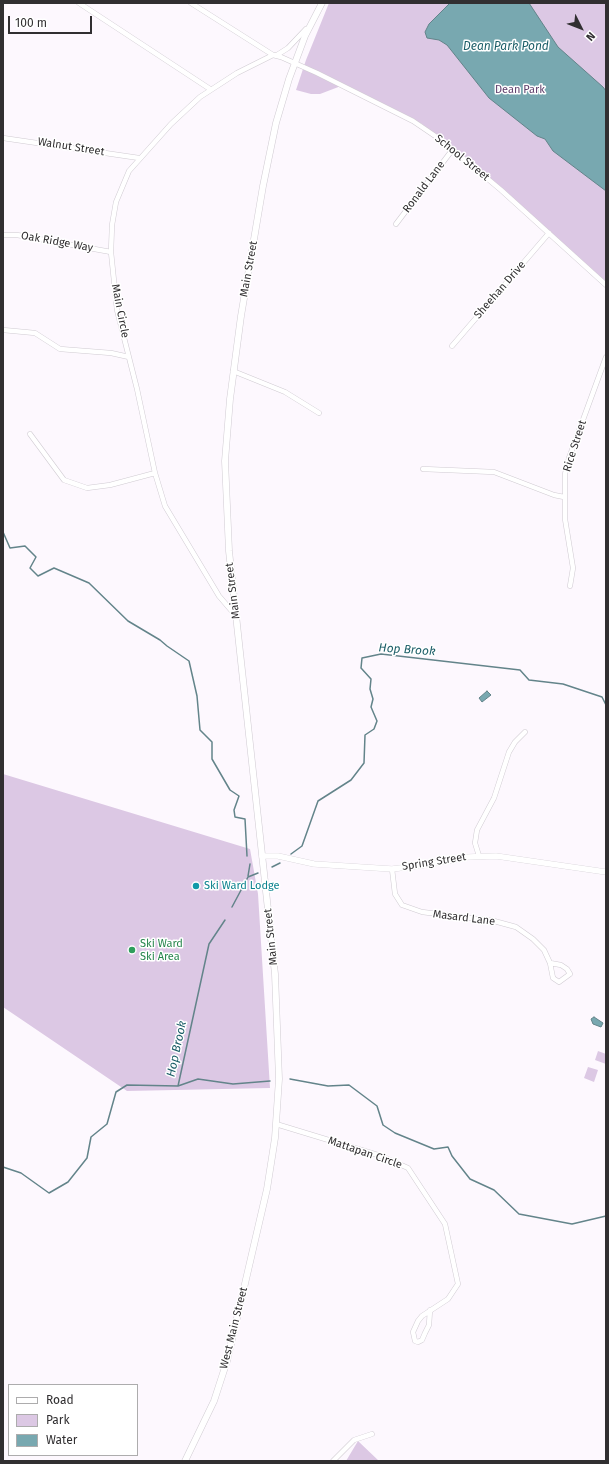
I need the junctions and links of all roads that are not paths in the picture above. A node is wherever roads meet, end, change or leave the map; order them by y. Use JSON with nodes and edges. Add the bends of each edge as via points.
{"nodes":[{"id":1,"x":79,"y":3,"type":"edge"},
{"id":2,"x":191,"y":3,"type":"edge"},
{"id":3,"x":322,"y":3,"type":"edge"},
{"id":4,"x":312,"y":22,"type":"junction"},
{"id":5,"x":273,"y":55,"type":"junction"},
{"id":6,"x":295,"y":64,"type":"junction"},
{"id":7,"x":210,"y":89,"type":"junction"},
{"id":8,"x":3,"y":138,"type":"edge"},
{"id":9,"x":453,"y":150,"type":"junction"},
{"id":10,"x":139,"y":158,"type":"junction"},
{"id":11,"x":396,"y":224,"type":"dead end"},
{"id":12,"x":549,"y":233,"type":"junction"},
{"id":13,"x":3,"y":235,"type":"edge"},
{"id":14,"x":112,"y":252,"type":"junction"},
{"id":15,"x":606,"y":285,"type":"edge"},
{"id":16,"x":3,"y":330,"type":"edge"},
{"id":17,"x":452,"y":346,"type":"dead end"},
{"id":18,"x":129,"y":357,"type":"junction"},
{"id":19,"x":606,"y":357,"type":"edge"},
{"id":20,"x":233,"y":371,"type":"junction"},
{"id":21,"x":319,"y":413,"type":"dead end"},
{"id":22,"x":30,"y":434,"type":"dead end"},
{"id":23,"x":423,"y":470,"type":"dead end"},
{"id":24,"x":155,"y":473,"type":"junction"},
{"id":25,"x":564,"y":497,"type":"junction"},
{"id":26,"x":570,"y":586,"type":"dead end"},
{"id":27,"x":236,"y":616,"type":"junction"},
{"id":28,"x":525,"y":732,"type":"dead end"},
{"id":29,"x":262,"y":856,"type":"junction"},
{"id":30,"x":478,"y":856,"type":"junction"},
{"id":31,"x":392,"y":869,"type":"junction"},
{"id":32,"x":606,"y":872,"type":"edge"},
{"id":33,"x":550,"y":962,"type":"junction"},
{"id":34,"x":276,"y":1124,"type":"junction"},
{"id":35,"x":267,"y":1189,"type":"joint"},
{"id":36,"x":430,"y":1310,"type":"junction"},
{"id":37,"x":372,"y":1434,"type":"dead end"},
{"id":38,"x":185,"y":1461,"type":"edge"},
{"id":39,"x":333,"y":1461,"type":"edge"}],
"edges":[{"from":1,"to":7,"type":"street"},
{"from":2,"to":5,"type":"street"},
{"from":3,"to":4,"type":"main road","name":"Main Street"},
{"from":4,"to":5,"type":"street","name":"Main Circle","via":[[291,45]]},
{"from":4,"to":6,"type":"main road","name":"Main Street"},
{"from":5,"to":6,"type":"street"},
{"from":5,"to":7,"type":"street","name":"Main Circle"},
{"from":6,"to":9,"type":"street","name":"School Street","via":[[413,121]]},
{"from":6,"to":20,"type":"main road","name":"Main Street","via":[[276,122],[263,186]]},
{"from":7,"to":10,"type":"street","name":"Main Circle","via":[[173,122]]},
{"from":8,"to":10,"type":"street","name":"Walnut Street"},
{"from":9,"to":11,"type":"street","name":"Ronald Lane"},
{"from":9,"to":12,"type":"street","name":"School Street"},
{"from":10,"to":14,"type":"street","name":"Main Circle","via":[[129,170],[116,202],[112,225]]},
{"from":12,"to":15,"type":"street","name":"School Street"},
{"from":12,"to":17,"type":"street","name":"Sheehan Drive"},
{"from":13,"to":14,"type":"street","name":"Oak Ridge Way","via":[[17,235]]},
{"from":14,"to":18,"type":"street","name":"Main Circle","via":[[117,310]]},
{"from":16,"to":18,"type":"street","via":[[35,333],[60,349]]},
{"from":18,"to":24,"type":"street","name":"Main Circle"},
{"from":19,"to":25,"type":"street","name":"Rice Street","via":[[569,458]]},
{"from":20,"to":21,"type":"street","via":[[285,392]]},
{"from":20,"to":27,"type":"main road","name":"Main Street","via":[[225,461],[226,516]]},
{"from":22,"to":24,"type":"street","via":[[64,480],[88,488],[110,486]]},
{"from":23,"to":25,"type":"street","via":[[494,472]]},
{"from":24,"to":27,"type":"street","name":"Main Circle","via":[[168,514],[219,596]]},
{"from":25,"to":26,"type":"street","name":"Rice Street","via":[[566,529],[573,568]]},
{"from":27,"to":29,"type":"main road","name":"Main Street"},
{"from":28,"to":30,"type":"street","via":[[514,742],[509,752],[494,798],[477,830],[475,843]]},
{"from":29,"to":31,"type":"street","name":"Spring Street","via":[[278,856],[314,864]]},
{"from":29,"to":34,"type":"main road","name":"Main Street","via":[[275,974],[279,1079]]},
{"from":30,"to":31,"type":"street","name":"Spring Street"},
{"from":30,"to":32,"type":"street","name":"Spring Street","via":[[507,856]]},
{"from":31,"to":33,"type":"street","name":"Masard Lane","via":[[395,894],[402,905],[422,912],[494,921],[516,927],[544,950]]},
{"from":33,"to":33,"type":"street","name":"Masard Lane","via":[[554,978],[559,982],[570,974],[561,965]]},
{"from":34,"to":35,"type":"main road","name":"Main Street"},
{"from":34,"to":36,"type":"street","name":"Mattapan Circle","via":[[381,1156],[408,1168],[445,1224],[458,1284],[448,1299]]},
{"from":35,"to":38,"type":"main road","name":"West Main Street","via":[[223,1376],[206,1419]]},
{"from":36,"to":36,"type":"street","name":"Mattapan Circle","via":[[414,1327],[415,1340],[418,1342],[422,1340],[429,1324]]},
{"from":37,"to":39,"type":"street","via":[[354,1440]]}]}
